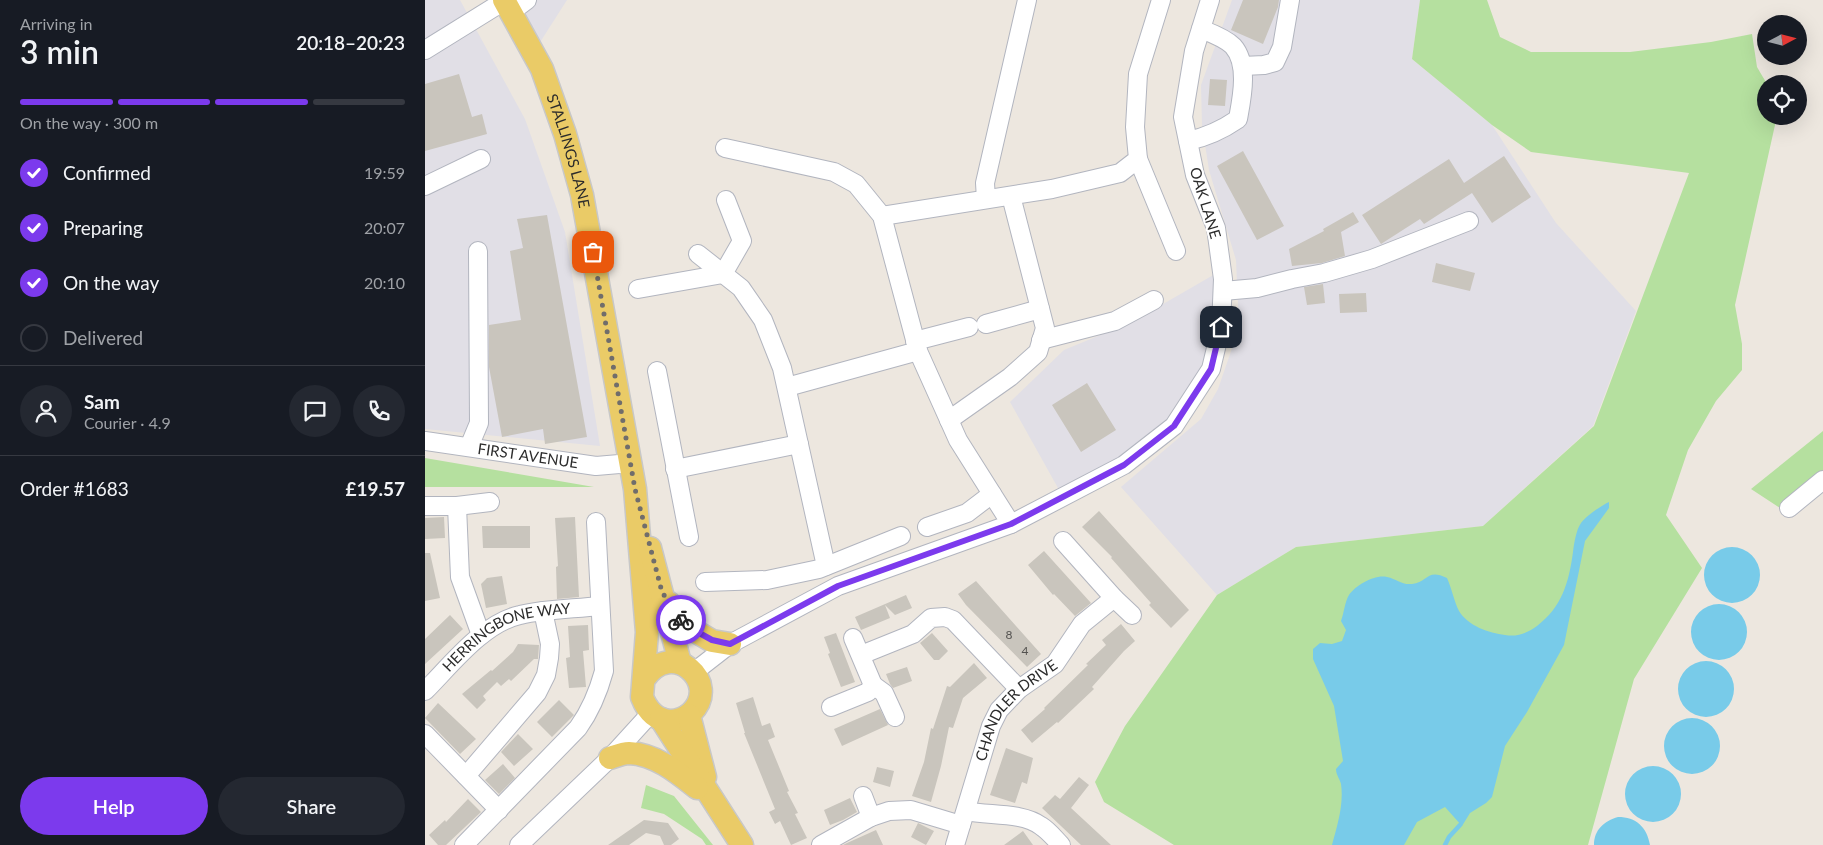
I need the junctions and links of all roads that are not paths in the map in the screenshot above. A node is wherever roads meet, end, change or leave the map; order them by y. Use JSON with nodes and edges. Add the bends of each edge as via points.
{"nodes":[{"id":1,"x":1027,"y":0,"type":"edge"},
{"id":2,"x":1161,"y":0,"type":"edge"},
{"id":3,"x":1210,"y":0,"type":"edge"},
{"id":4,"x":1290,"y":0,"type":"edge"},
{"id":5,"x":511,"y":3,"type":"edge"},
{"id":6,"x":1201,"y":29,"type":"junction"},
{"id":7,"x":425,"y":50,"type":"edge"},
{"id":8,"x":1243,"y":66,"type":"junction"},
{"id":9,"x":1188,"y":141,"type":"junction"},
{"id":10,"x":725,"y":148,"type":"dead end"},
{"id":11,"x":481,"y":159,"type":"dead end"},
{"id":12,"x":1139,"y":159,"type":"junction"},
{"id":13,"x":425,"y":186,"type":"edge"},
{"id":14,"x":1011,"y":196,"type":"junction"},
{"id":15,"x":986,"y":199,"type":"junction"},
{"id":16,"x":726,"y":200,"type":"dead end"},
{"id":17,"x":882,"y":216,"type":"junction"},
{"id":18,"x":1469,"y":221,"type":"dead end"},
{"id":19,"x":478,"y":251,"type":"dead end"},
{"id":20,"x":1176,"y":251,"type":"dead end"},
{"id":21,"x":698,"y":254,"type":"dead end"},
{"id":22,"x":723,"y":274,"type":"junction"},
{"id":23,"x":638,"y":289,"type":"dead end"},
{"id":24,"x":1223,"y":291,"type":"junction"},
{"id":25,"x":1153,"y":300,"type":"dead end"},
{"id":26,"x":1040,"y":309,"type":"junction"},
{"id":27,"x":1041,"y":340,"type":"junction"},
{"id":28,"x":917,"y":346,"type":"junction"},
{"id":29,"x":657,"y":371,"type":"dead end"},
{"id":30,"x":787,"y":387,"type":"junction"},
{"id":31,"x":949,"y":420,"type":"junction"},
{"id":32,"x":425,"y":441,"type":"edge"},
{"id":33,"x":799,"y":444,"type":"junction"},
{"id":34,"x":469,"y":447,"type":"junction"},
{"id":35,"x":631,"y":463,"type":"junction"},
{"id":36,"x":675,"y":469,"type":"junction"},
{"id":37,"x":1823,"y":480,"type":"edge"},
{"id":38,"x":635,"y":489,"type":"junction"},
{"id":39,"x":992,"y":494,"type":"junction"},
{"id":40,"x":490,"y":502,"type":"dead end"},
{"id":41,"x":425,"y":506,"type":"edge"},
{"id":42,"x":457,"y":506,"type":"junction"},
{"id":43,"x":1789,"y":508,"type":"dead end"},
{"id":44,"x":596,"y":522,"type":"dead end"},
{"id":45,"x":1011,"y":524,"type":"junction"},
{"id":46,"x":927,"y":527,"type":"dead end"},
{"id":47,"x":901,"y":536,"type":"dead end"},
{"id":48,"x":689,"y":537,"type":"dead end"},
{"id":49,"x":1063,"y":541,"type":"dead end"},
{"id":50,"x":826,"y":566,"type":"junction"},
{"id":51,"x":705,"y":582,"type":"dead end"},
{"id":52,"x":662,"y":592,"type":"junction"},
{"id":53,"x":1114,"y":598,"type":"junction"},
{"id":54,"x":600,"y":606,"type":"junction"},
{"id":55,"x":543,"y":612,"type":"junction"},
{"id":56,"x":1132,"y":615,"type":"dead end"},
{"id":57,"x":481,"y":634,"type":"junction"},
{"id":58,"x":853,"y":638,"type":"dead end"},
{"id":59,"x":730,"y":644,"type":"junction"},
{"id":60,"x":861,"y":655,"type":"junction"},
{"id":61,"x":687,"y":667,"type":"junction"},
{"id":62,"x":644,"y":679,"type":"junction"},
{"id":63,"x":873,"y":685,"type":"junction"},
{"id":64,"x":1019,"y":689,"type":"junction"},
{"id":65,"x":425,"y":691,"type":"edge"},
{"id":66,"x":831,"y":707,"type":"dead end"},
{"id":67,"x":689,"y":714,"type":"junction"},
{"id":68,"x":656,"y":716,"type":"junction"},
{"id":69,"x":895,"y":717,"type":"dead end"},
{"id":70,"x":425,"y":734,"type":"edge"},
{"id":71,"x":610,"y":758,"type":"junction"},
{"id":72,"x":465,"y":776,"type":"junction"},
{"id":73,"x":863,"y":796,"type":"dead end"},
{"id":74,"x":710,"y":797,"type":"junction"},
{"id":75,"x":499,"y":810,"type":"junction"},
{"id":76,"x":871,"y":817,"type":"junction"},
{"id":77,"x":963,"y":818,"type":"junction"},
{"id":78,"x":464,"y":845,"type":"edge"},
{"id":79,"x":519,"y":845,"type":"edge"},
{"id":80,"x":742,"y":845,"type":"edge"},
{"id":81,"x":821,"y":845,"type":"edge"},
{"id":82,"x":955,"y":845,"type":"edge"},
{"id":83,"x":1061,"y":845,"type":"edge"}],
"edges":[{"from":1,"to":15,"type":"street","via":[[985,183]]},
{"from":2,"to":12,"type":"street","via":[[1138,74],[1135,127]]},
{"from":3,"to":6,"type":"street","name":"OAK LANE"},
{"from":4,"to":8,"type":"street","via":[[1282,47],[1275,62]]},
{"from":5,"to":7,"type":"street"},
{"from":5,"to":35,"type":"main road","name":"STALLINGS LANE","via":[[542,69],[582,195]]},
{"from":6,"to":8,"type":"street","via":[[1233,46]]},
{"from":6,"to":9,"type":"street","name":"OAK LANE","via":[[1183,117]]},
{"from":8,"to":9,"type":"street","via":[[1237,118],[1222,131]]},
{"from":9,"to":24,"type":"street","name":"OAK LANE","via":[[1195,175],[1216,228]]},
{"from":10,"to":17,"type":"street","via":[[834,172],[856,184]]},
{"from":11,"to":13,"type":"street"},
{"from":12,"to":14,"type":"street","via":[[1120,173]]},
{"from":12,"to":20,"type":"street"},
{"from":14,"to":15,"type":"street"},
{"from":14,"to":26,"type":"street"},
{"from":15,"to":17,"type":"street"},
{"from":16,"to":22,"type":"street","via":[[742,242]]},
{"from":17,"to":28,"type":"street"},
{"from":18,"to":24,"type":"street","via":[[1372,259],[1324,273],[1257,288]]},
{"from":19,"to":34,"type":"street","via":[[479,424]]},
{"from":21,"to":22,"type":"street"},
{"from":22,"to":23,"type":"street"},
{"from":22,"to":30,"type":"street","via":[[741,288],[763,320]]},
{"from":24,"to":45,"type":"street","name":"OAK LANE","via":[[1221,327],[1211,369],[1174,426],[1124,465]]},
{"from":25,"to":27,"type":"street","via":[[1115,321]]},
{"from":26,"to":27,"type":"street","via":[[1045,328]]},
{"from":26,"to":28,"type":"street","via":[[977,325]]},
{"from":27,"to":31,"type":"street","via":[[1038,352],[1010,377]]},
{"from":28,"to":30,"type":"street"},
{"from":28,"to":31,"type":"street"},
{"from":29,"to":36,"type":"street"},
{"from":30,"to":33,"type":"street"},
{"from":31,"to":39,"type":"street"},
{"from":32,"to":34,"type":"street","name":"FIRST AVENUE"},
{"from":33,"to":36,"type":"street"},
{"from":33,"to":50,"type":"street"},
{"from":34,"to":35,"type":"street","name":"FIRST AVENUE","via":[[596,466]]},
{"from":35,"to":38,"type":"main road","name":"STALLINGS LANE"},
{"from":36,"to":48,"type":"street"},
{"from":37,"to":43,"type":"street"},
{"from":38,"to":52,"type":"main road"},
{"from":38,"to":62,"type":"main road","via":[[647,632]]},
{"from":39,"to":45,"type":"street"},
{"from":39,"to":46,"type":"street","via":[[967,513]]},
{"from":40,"to":42,"type":"street"},
{"from":41,"to":42,"type":"street"},
{"from":42,"to":57,"type":"street","via":[[460,577]]},
{"from":44,"to":54,"type":"street"},
{"from":45,"to":59,"type":"street","name":"OAK LANE","via":[[838,586]]},
{"from":47,"to":50,"type":"street"},
{"from":49,"to":53,"type":"street"},
{"from":50,"to":51,"type":"street","via":[[767,580]]},
{"from":52,"to":59,"type":"main road","via":[[683,624],[712,640]]},
{"from":52,"to":61,"type":"main road"},
{"from":53,"to":56,"type":"street"},
{"from":53,"to":64,"type":"street","name":"CHANDLER DRIVE","via":[[1082,624],[1055,664]]},
{"from":54,"to":55,"type":"street","name":"HERRINGBONE WAY"},
{"from":54,"to":75,"type":"street","via":[[604,671],[590,710],[578,728]]},
{"from":55,"to":57,"type":"street","name":"HERRINGBONE WAY","via":[[506,619]]},
{"from":55,"to":72,"type":"street","via":[[550,644],[546,675],[537,693]]},
{"from":57,"to":65,"type":"street","name":"HERRINGBONE WAY"},
{"from":58,"to":60,"type":"street"},
{"from":59,"to":61,"type":"street","name":"OAK LANE"},
{"from":60,"to":63,"type":"street"},
{"from":60,"to":64,"type":"street","via":[[913,634],[931,618],[945,617],[953,620]]},
{"from":61,"to":62,"type":"main road","via":[[671,662],[655,666]]},
{"from":61,"to":67,"type":"main road","via":[[699,680],[701,689],[696,708]]},
{"from":62,"to":68,"type":"main road","via":[[642,697],[645,706]]},
{"from":63,"to":66,"type":"street","via":[[868,692]]},
{"from":63,"to":69,"type":"street","via":[[884,693]]},
{"from":64,"to":77,"type":"street","name":"CHANDLER DRIVE","via":[[999,710],[991,726]]},
{"from":67,"to":68,"type":"main road","via":[[671,721]]},
{"from":67,"to":74,"type":"main road"},
{"from":68,"to":71,"type":"street"},
{"from":68,"to":74,"type":"main road"},
{"from":70,"to":72,"type":"street"},
{"from":71,"to":74,"type":"main road","via":[[627,752],[647,756],[672,768]]},
{"from":71,"to":79,"type":"street"},
{"from":72,"to":75,"type":"street"},
{"from":73,"to":76,"type":"street"},
{"from":74,"to":80,"type":"main road"},
{"from":75,"to":78,"type":"street"},
{"from":76,"to":77,"type":"street","via":[[889,811],[911,810]]},
{"from":76,"to":81,"type":"street"},
{"from":77,"to":82,"type":"street","name":"CHANDLER DRIVE"},
{"from":77,"to":83,"type":"street","via":[[1011,815],[1041,825]]}]}
